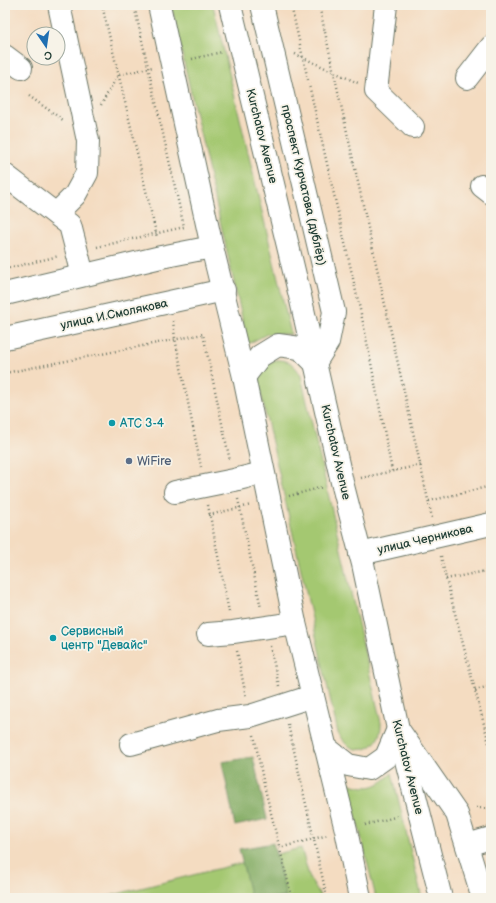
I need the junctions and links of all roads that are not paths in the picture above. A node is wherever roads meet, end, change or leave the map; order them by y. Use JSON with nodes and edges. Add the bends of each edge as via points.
{"nodes":[{"id":1,"x":59,"y":5,"type":"edge"},
{"id":2,"x":159,"y":5,"type":"edge"},
{"id":3,"x":230,"y":5,"type":"edge"},
{"id":4,"x":262,"y":5,"type":"edge"},
{"id":5,"x":386,"y":5,"type":"edge"},
{"id":6,"x":491,"y":47,"type":"edge"},
{"id":7,"x":466,"y":78,"type":"dead end"},
{"id":8,"x":413,"y":127,"type":"dead end"},
{"id":9,"x":5,"y":175,"type":"edge"},
{"id":10,"x":56,"y":214,"type":"junction"},
{"id":11,"x":212,"y":247,"type":"junction"},
{"id":12,"x":83,"y":275,"type":"junction"},
{"id":13,"x":224,"y":290,"type":"junction"},
{"id":14,"x":5,"y":294,"type":"edge"},
{"id":15,"x":5,"y":338,"type":"edge"},
{"id":16,"x":316,"y":362,"type":"junction"},
{"id":17,"x":244,"y":377,"type":"junction"},
{"id":18,"x":263,"y":472,"type":"junction"},
{"id":19,"x":175,"y":492,"type":"dead end"},
{"id":20,"x":491,"y":524,"type":"edge"},
{"id":21,"x":491,"y":535,"type":"edge"},
{"id":22,"x":361,"y":559,"type":"junction"},
{"id":23,"x":295,"y":623,"type":"junction"},
{"id":24,"x":208,"y":634,"type":"dead end"},
{"id":25,"x":313,"y":696,"type":"junction"},
{"id":26,"x":398,"y":729,"type":"junction"},
{"id":27,"x":131,"y":744,"type":"dead end"},
{"id":28,"x":325,"y":746,"type":"junction"},
{"id":29,"x":491,"y":838,"type":"edge"},
{"id":30,"x":467,"y":845,"type":"junction"},
{"id":31,"x":360,"y":898,"type":"edge"},
{"id":32,"x":441,"y":898,"type":"edge"},
{"id":33,"x":483,"y":898,"type":"edge"}],
"edges":[{"from":1,"to":10,"type":"main road","via":[[88,141],[87,173],[74,195]]},
{"from":2,"to":11,"type":"main road"},
{"from":3,"to":16,"type":"main road","name":"Kurchatov Avenue"},
{"from":4,"to":16,"type":"main road","name":"проспект Курчатова (дублёр)","via":[[334,312],[328,342]]},
{"from":5,"to":8,"type":"main road","via":[[376,92]]},
{"from":6,"to":7,"type":"main road"},
{"from":9,"to":10,"type":"main road"},
{"from":10,"to":12,"type":"main road","via":[[70,225]]},
{"from":11,"to":12,"type":"main road"},
{"from":11,"to":13,"type":"main road"},
{"from":12,"to":14,"type":"main road"},
{"from":13,"to":15,"type":"main road","name":"улица И.Смолякова"},
{"from":13,"to":17,"type":"main road"},
{"from":16,"to":17,"type":"main road","via":[[300,348],[278,345],[260,356]]},
{"from":16,"to":22,"type":"main road","name":"Kurchatov Avenue"},
{"from":17,"to":18,"type":"main road"},
{"from":18,"to":19,"type":"main road"},
{"from":18,"to":23,"type":"main road"},
{"from":20,"to":22,"type":"main road","name":"улица Черникова","via":[[436,536]]},
{"from":21,"to":22,"type":"main road","name":"улица Черникова"},
{"from":22,"to":26,"type":"main road","name":"Kurchatov Avenue"},
{"from":23,"to":24,"type":"main road"},
{"from":23,"to":25,"type":"main road"},
{"from":25,"to":27,"type":"main road","via":[[250,716],[218,720]]},
{"from":25,"to":28,"type":"main road"},
{"from":26,"to":28,"type":"main road","via":[[386,757],[369,769],[348,766]]},
{"from":26,"to":30,"type":"main road","via":[[457,814]]},
{"from":26,"to":32,"type":"main road","name":"Kurchatov Avenue"},
{"from":28,"to":31,"type":"main road"},
{"from":29,"to":30,"type":"main road"},
{"from":30,"to":33,"type":"main road"}]}
